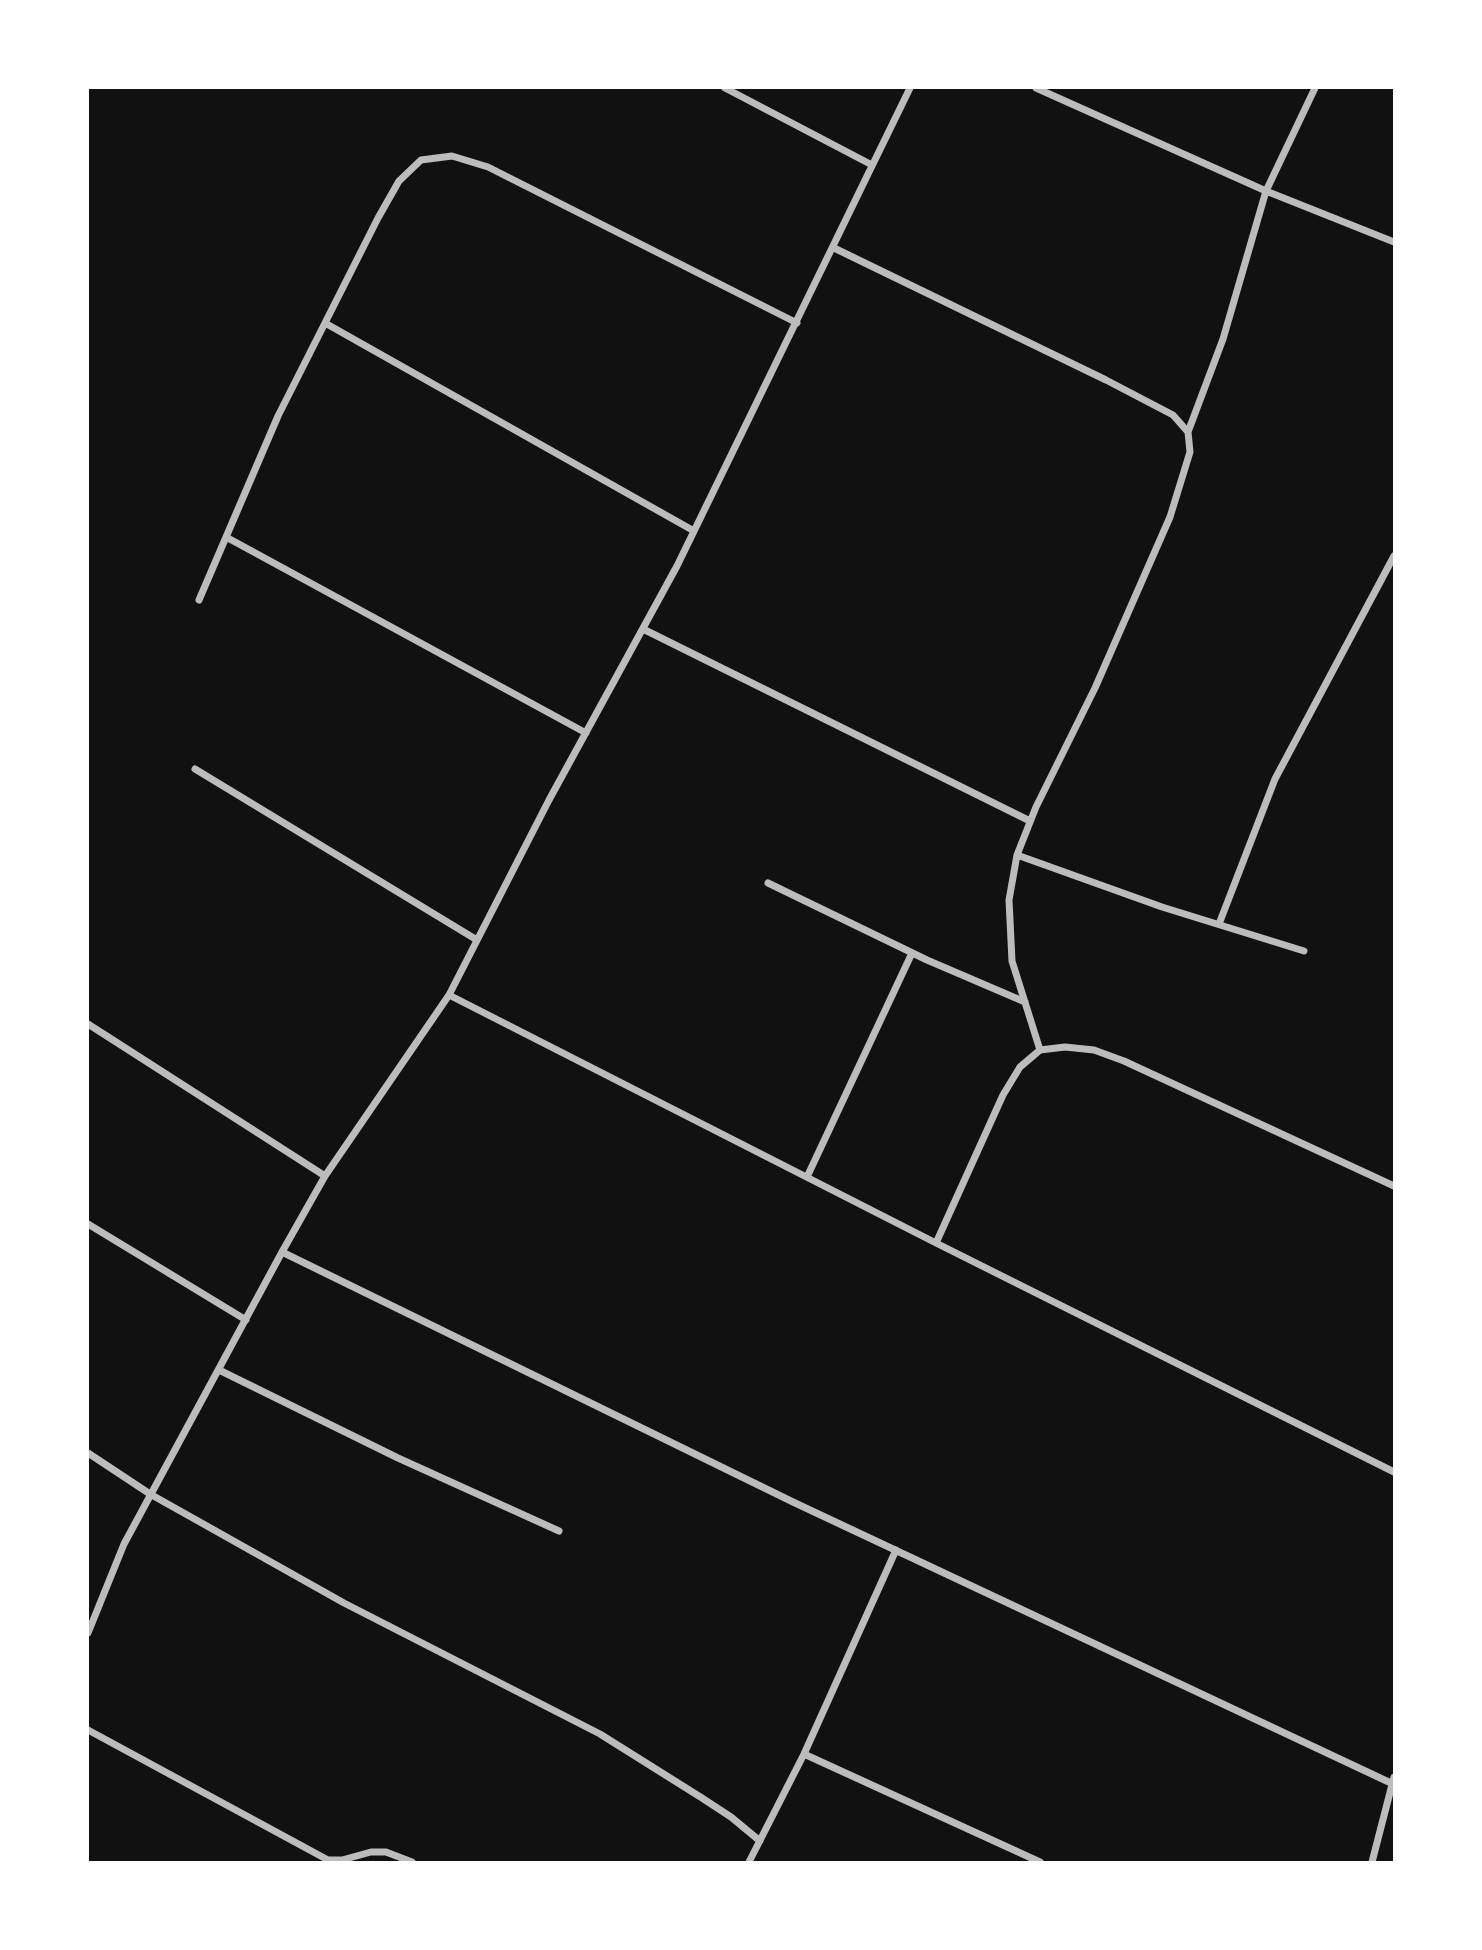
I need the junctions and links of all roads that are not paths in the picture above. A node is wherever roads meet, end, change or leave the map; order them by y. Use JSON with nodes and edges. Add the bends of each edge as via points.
{"nodes":[{"id":1,"x":725,"y":88,"type":"edge"},
{"id":2,"x":910,"y":88,"type":"edge"},
{"id":3,"x":1036,"y":88,"type":"edge"},
{"id":4,"x":1315,"y":88,"type":"edge"},
{"id":5,"x":872,"y":165,"type":"junction"},
{"id":6,"x":1266,"y":191,"type":"junction"},
{"id":7,"x":1395,"y":242,"type":"edge"},
{"id":8,"x":834,"y":248,"type":"junction"},
{"id":9,"x":325,"y":323,"type":"junction"},
{"id":10,"x":797,"y":323,"type":"junction"},
{"id":11,"x":1188,"y":432,"type":"junction"},
{"id":12,"x":694,"y":531,"type":"junction"},
{"id":13,"x":226,"y":537,"type":"junction"},
{"id":14,"x":1395,"y":556,"type":"edge"},
{"id":15,"x":199,"y":600,"type":"dead end"},
{"id":16,"x":643,"y":629,"type":"junction"},
{"id":17,"x":586,"y":733,"type":"junction"},
{"id":18,"x":195,"y":769,"type":"dead end"},
{"id":19,"x":1030,"y":821,"type":"junction"},
{"id":20,"x":1017,"y":855,"type":"junction"},
{"id":21,"x":768,"y":883,"type":"dead end"},
{"id":22,"x":1219,"y":924,"type":"junction"},
{"id":23,"x":477,"y":940,"type":"junction"},
{"id":24,"x":1304,"y":951,"type":"dead end"},
{"id":25,"x":912,"y":953,"type":"junction"},
{"id":26,"x":449,"y":995,"type":"junction"},
{"id":27,"x":1025,"y":1002,"type":"junction"},
{"id":28,"x":88,"y":1024,"type":"edge"},
{"id":29,"x":1040,"y":1051,"type":"junction"},
{"id":30,"x":325,"y":1176,"type":"junction"},
{"id":31,"x":807,"y":1177,"type":"junction"},
{"id":32,"x":1395,"y":1186,"type":"edge"},
{"id":33,"x":88,"y":1224,"type":"edge"},
{"id":34,"x":936,"y":1243,"type":"junction"},
{"id":35,"x":282,"y":1252,"type":"junction"},
{"id":36,"x":246,"y":1320,"type":"junction"},
{"id":37,"x":219,"y":1370,"type":"junction"},
{"id":38,"x":88,"y":1453,"type":"edge"},
{"id":39,"x":1395,"y":1472,"type":"edge"},
{"id":40,"x":150,"y":1494,"type":"junction"},
{"id":41,"x":558,"y":1531,"type":"dead end"},
{"id":42,"x":896,"y":1550,"type":"junction"},
{"id":43,"x":88,"y":1633,"type":"edge"},
{"id":44,"x":88,"y":1731,"type":"edge"},
{"id":45,"x":804,"y":1754,"type":"junction"},
{"id":46,"x":1394,"y":1781,"type":"edge"},
{"id":47,"x":1384,"y":1823,"type":"junction"},
{"id":48,"x":1395,"y":1827,"type":"edge"},
{"id":49,"x":760,"y":1841,"type":"junction"},
{"id":50,"x":356,"y":1860,"type":"edge"},
{"id":51,"x":412,"y":1863,"type":"edge"},
{"id":52,"x":749,"y":1863,"type":"edge"},
{"id":53,"x":1040,"y":1863,"type":"edge"},
{"id":54,"x":1372,"y":1863,"type":"edge"}],
"edges":[{"from":1,"to":5,"type":"street"},
{"from":2,"to":5,"type":"street"},
{"from":3,"to":6,"type":"street"},
{"from":4,"to":6,"type":"street"},
{"from":5,"to":8,"type":"street"},
{"from":6,"to":7,"type":"street"},
{"from":6,"to":11,"type":"street","via":[[1223,339]]},
{"from":8,"to":10,"type":"street"},
{"from":8,"to":11,"type":"street","via":[[1174,415]]},
{"from":9,"to":10,"type":"street","via":[[400,181],[421,160],[452,156],[488,167]]},
{"from":9,"to":12,"type":"street"},
{"from":9,"to":13,"type":"street","via":[[278,416]]},
{"from":10,"to":12,"type":"street"},
{"from":11,"to":19,"type":"street","via":[[1190,452],[1170,517]]},
{"from":12,"to":16,"type":"street"},
{"from":13,"to":15,"type":"street"},
{"from":13,"to":17,"type":"street"},
{"from":14,"to":22,"type":"street","via":[[1275,779]]},
{"from":16,"to":17,"type":"street"},
{"from":16,"to":19,"type":"street"},
{"from":17,"to":23,"type":"street"},
{"from":18,"to":23,"type":"street"},
{"from":19,"to":20,"type":"street"},
{"from":20,"to":22,"type":"street"},
{"from":20,"to":27,"type":"street","via":[[1009,900],[1012,961]]},
{"from":21,"to":25,"type":"street"},
{"from":22,"to":24,"type":"street"},
{"from":23,"to":26,"type":"street"},
{"from":25,"to":27,"type":"street"},
{"from":25,"to":31,"type":"street"},
{"from":26,"to":30,"type":"street"},
{"from":26,"to":31,"type":"street"},
{"from":27,"to":29,"type":"street"},
{"from":28,"to":30,"type":"street"},
{"from":29,"to":32,"type":"street","via":[[1065,1047],[1114,1057]]},
{"from":29,"to":34,"type":"street","via":[[1020,1067],[1003,1095]]},
{"from":30,"to":35,"type":"street"},
{"from":31,"to":34,"type":"street"},
{"from":33,"to":36,"type":"street"},
{"from":34,"to":39,"type":"street"},
{"from":35,"to":36,"type":"street"},
{"from":35,"to":42,"type":"street"},
{"from":36,"to":37,"type":"street"},
{"from":37,"to":40,"type":"street"},
{"from":37,"to":41,"type":"street"},
{"from":38,"to":40,"type":"street"},
{"from":40,"to":43,"type":"street"},
{"from":40,"to":49,"type":"street","via":[[344,1603],[600,1734],[730,1816]]},
{"from":42,"to":45,"type":"street"},
{"from":42,"to":46,"type":"street"},
{"from":44,"to":50,"type":"street","via":[[311,1853],[328,1860]]},
{"from":45,"to":49,"type":"street"},
{"from":45,"to":53,"type":"street"},
{"from":46,"to":47,"type":"street"},
{"from":47,"to":48,"type":"street"},
{"from":47,"to":54,"type":"street"},
{"from":49,"to":52,"type":"street"},
{"from":50,"to":51,"type":"street","via":[[371,1852],[386,1852]]}]}
